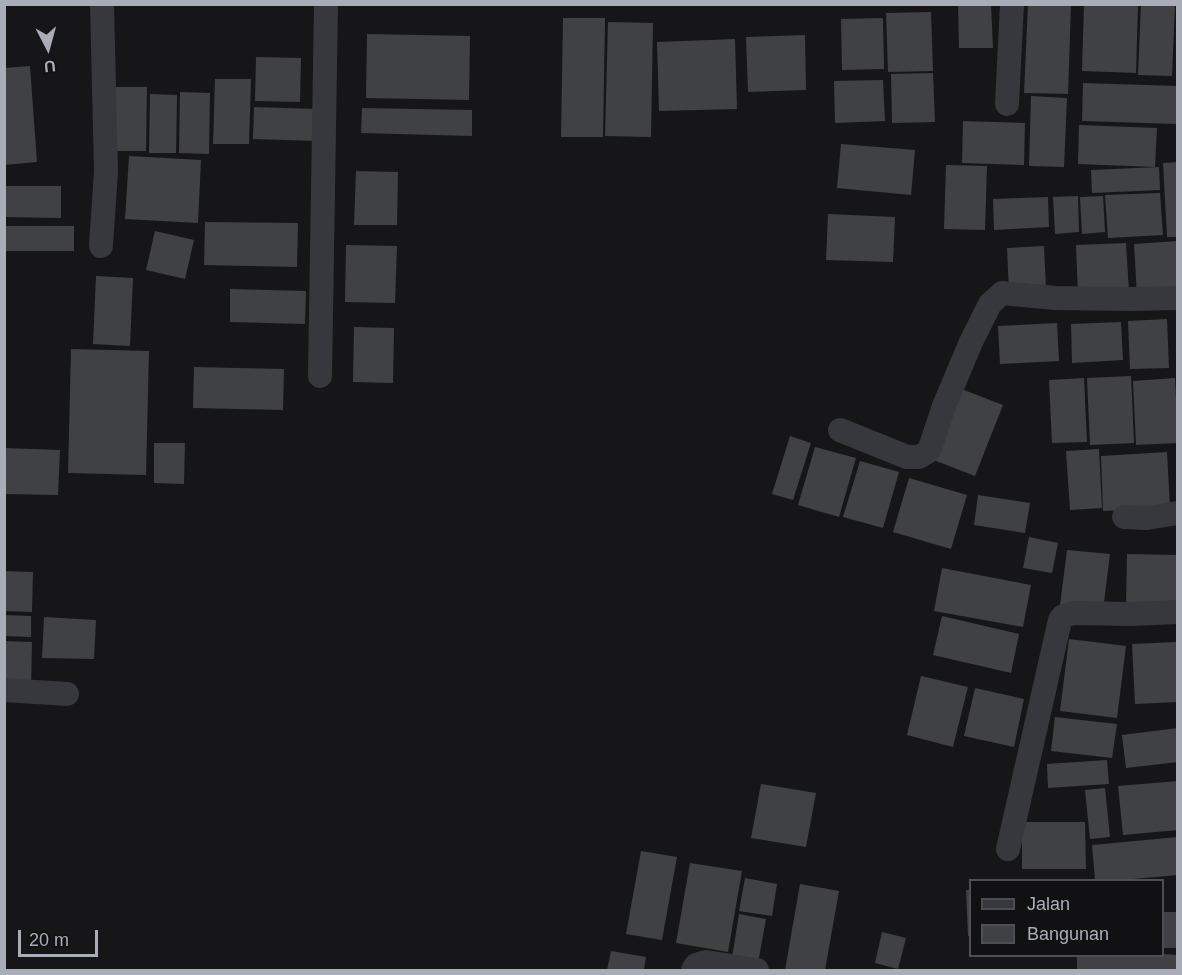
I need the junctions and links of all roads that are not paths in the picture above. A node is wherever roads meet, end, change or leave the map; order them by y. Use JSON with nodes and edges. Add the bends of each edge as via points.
{"nodes":[{"id":1,"x":102,"y":4,"type":"edge"},
{"id":2,"x":326,"y":4,"type":"edge"},
{"id":3,"x":1012,"y":4,"type":"edge"},
{"id":4,"x":1007,"y":104,"type":"dead end"},
{"id":5,"x":100,"y":246,"type":"dead end"},
{"id":6,"x":1178,"y":298,"type":"edge"},
{"id":7,"x":320,"y":376,"type":"dead end"},
{"id":8,"x":840,"y":430,"type":"dead end"},
{"id":9,"x":1178,"y":513,"type":"edge"},
{"id":10,"x":1124,"y":517,"type":"dead end"},
{"id":11,"x":1178,"y":612,"type":"edge"},
{"id":12,"x":4,"y":690,"type":"edge"},
{"id":13,"x":67,"y":694,"type":"dead end"},
{"id":14,"x":1008,"y":849,"type":"dead end"},
{"id":15,"x":693,"y":970,"type":"edge"},
{"id":16,"x":757,"y":970,"type":"edge"}],
"edges":[{"from":1,"to":5,"type":"street","via":[[106,171]]},
{"from":2,"to":7,"type":"street"},
{"from":3,"to":4,"type":"street"},
{"from":6,"to":8,"type":"street","via":[[1002,294],[990,304],[971,342],[929,451],[919,457],[907,457]]},
{"from":9,"to":10,"type":"street"},
{"from":11,"to":14,"type":"street","via":[[1074,613],[1060,620]]},
{"from":12,"to":13,"type":"street"},
{"from":15,"to":16,"type":"street","via":[[706,962]]}]}
